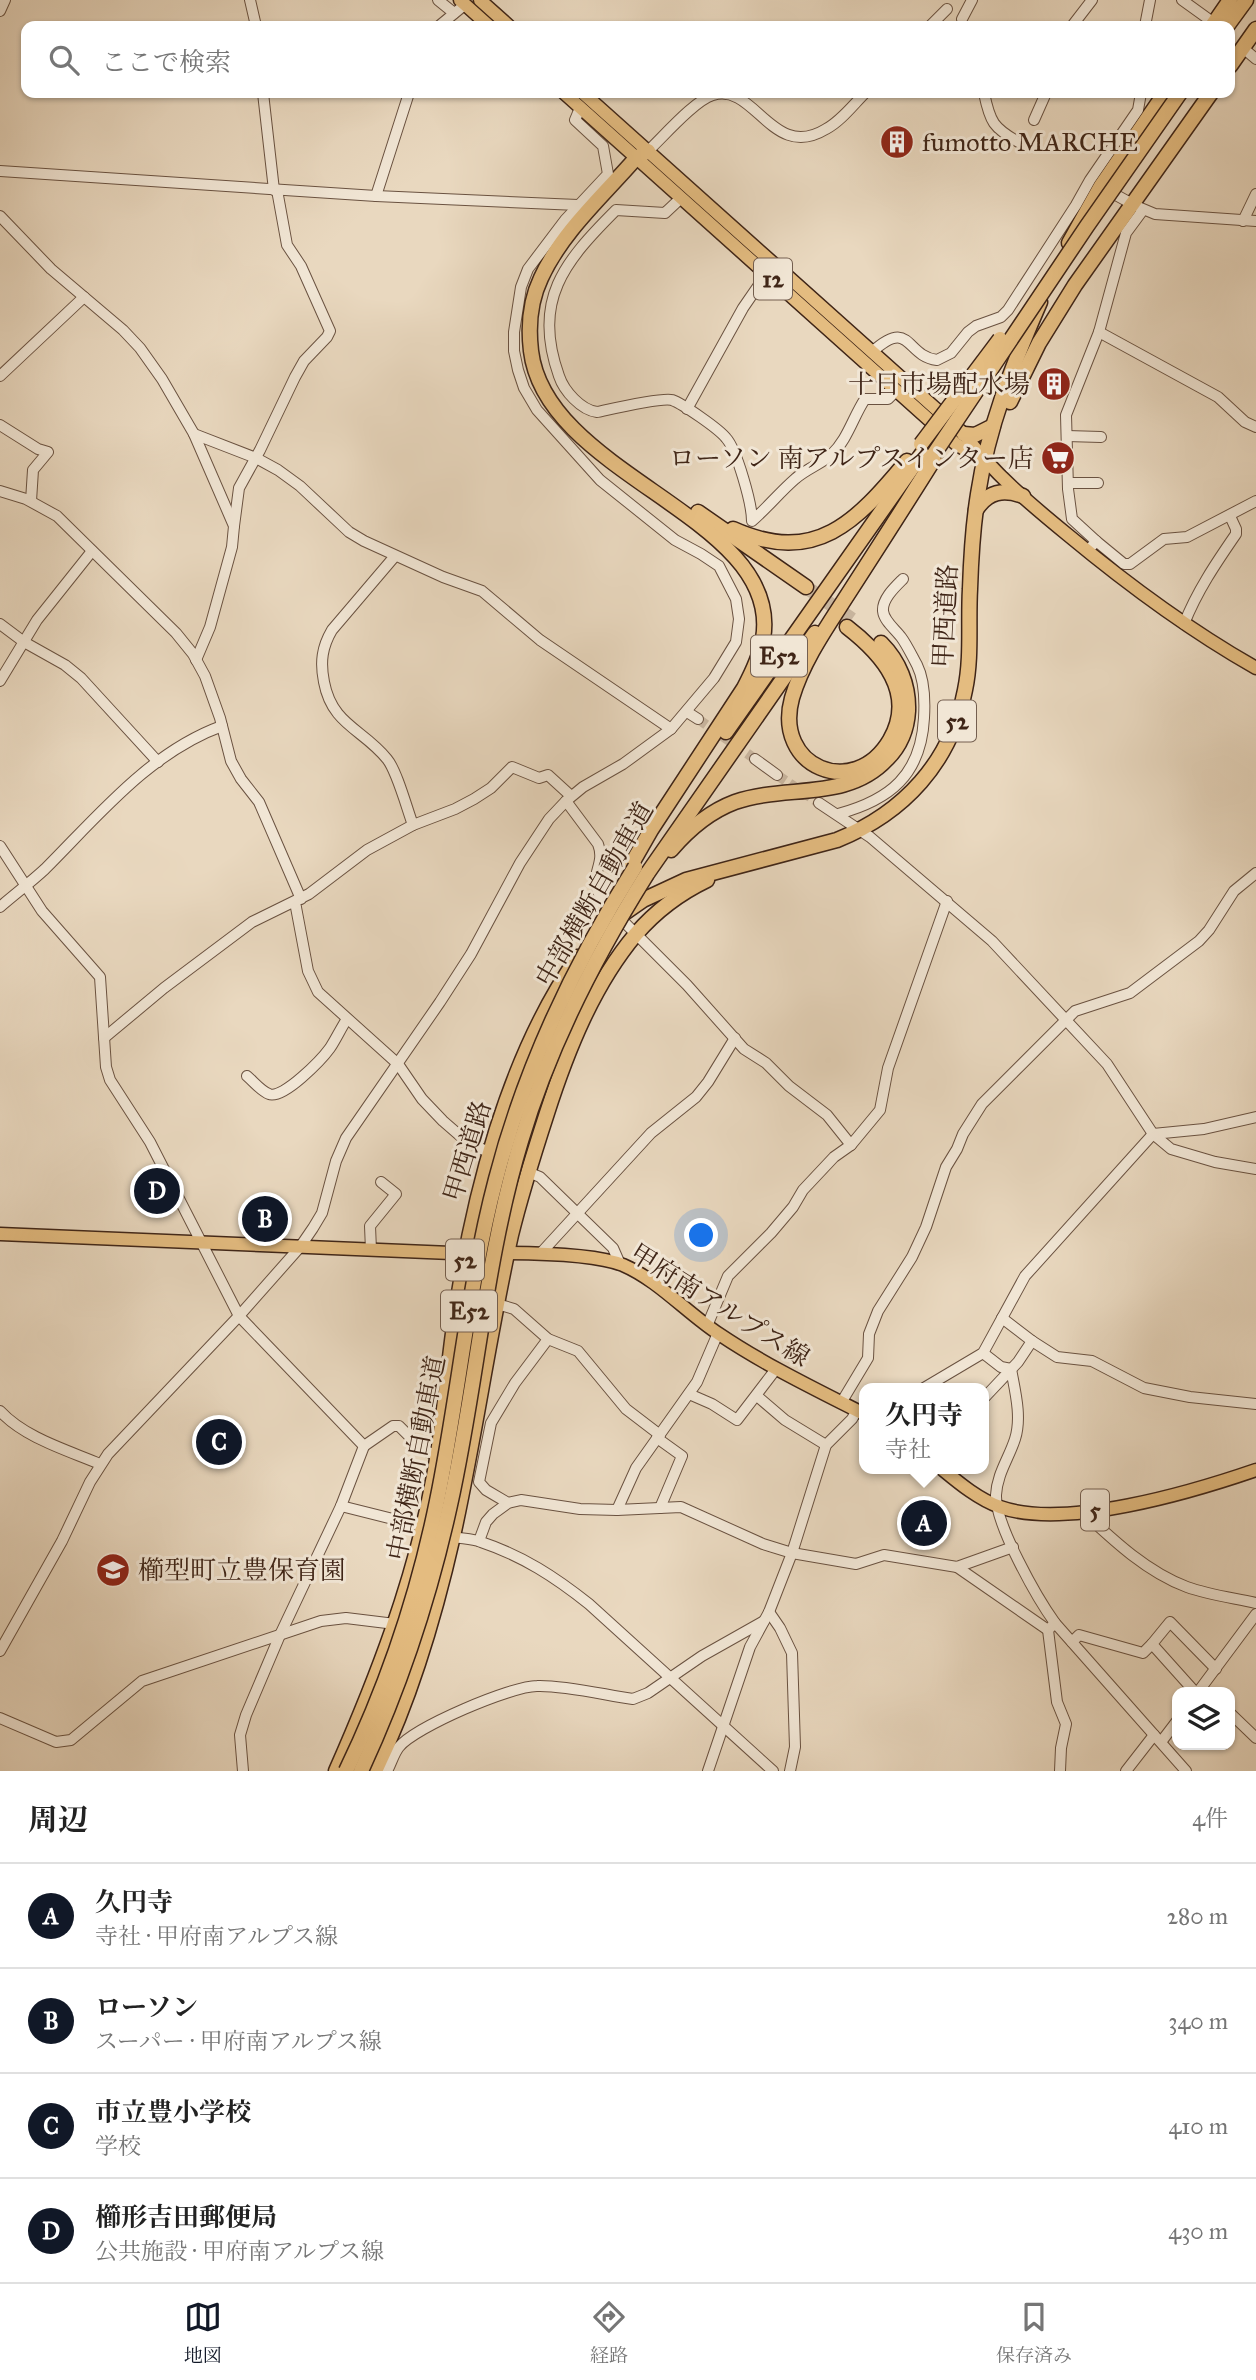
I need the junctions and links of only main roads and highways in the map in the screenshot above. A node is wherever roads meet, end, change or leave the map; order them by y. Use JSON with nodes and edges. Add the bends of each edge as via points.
{"nodes":[{"id":1,"x":480,"y":0,"type":"edge"},
{"id":2,"x":1230,"y":0,"type":"edge"},
{"id":3,"x":1246,"y":0,"type":"edge"},
{"id":4,"x":457,"y":5,"type":"edge"},
{"id":5,"x":480,"y":21,"type":"edge"},
{"id":6,"x":505,"y":21,"type":"edge"},
{"id":7,"x":1220,"y":21,"type":"edge"},
{"id":8,"x":1222,"y":21,"type":"edge"},
{"id":9,"x":1256,"y":29,"type":"edge"},
{"id":10,"x":1235,"y":55,"type":"edge"},
{"id":11,"x":569,"y":98,"type":"edge"},
{"id":12,"x":588,"y":98,"type":"edge"},
{"id":13,"x":1161,"y":98,"type":"edge"},
{"id":14,"x":1177,"y":98,"type":"edge"},
{"id":15,"x":1208,"y":98,"type":"edge"},
{"id":16,"x":642,"y":158,"type":"junction"},
{"id":17,"x":1087,"y":226,"type":"junction"},
{"id":18,"x":770,"y":268,"type":"junction"},
{"id":19,"x":993,"y":426,"type":"junction"},
{"id":20,"x":964,"y":434,"type":"junction"},
{"id":21,"x":929,"y":450,"type":"junction"},
{"id":22,"x":985,"y":461,"type":"junction"},
{"id":23,"x":1023,"y":496,"type":"junction"},
{"id":24,"x":976,"y":510,"type":"junction"},
{"id":25,"x":703,"y":521,"type":"junction"},
{"id":26,"x":803,"y":591,"type":"tunnel mouth"},
{"id":27,"x":1256,"y":668,"type":"edge"},
{"id":28,"x":754,"y":862,"type":"junction"},
{"id":29,"x":641,"y":870,"type":"junction"},
{"id":30,"x":0,"y":1234,"type":"edge"},
{"id":31,"x":508,"y":1253,"type":"junction"},
{"id":32,"x":466,"y":1254,"type":"junction"},
{"id":33,"x":859,"y":1411,"type":"edge"},
{"id":34,"x":1256,"y":1470,"type":"edge"},
{"id":35,"x":948,"y":1474,"type":"edge"},
{"id":36,"x":336,"y":1771,"type":"edge"},
{"id":37,"x":346,"y":1771,"type":"edge"},
{"id":38,"x":361,"y":1771,"type":"edge"},
{"id":39,"x":374,"y":1771,"type":"edge"}],
"edges":[{"from":1,"to":6,"type":"main road"},
{"from":2,"to":7,"type":"highway"},
{"from":3,"to":8,"type":"highway"},
{"from":4,"to":5,"type":"main road"},
{"from":9,"to":10,"type":"highway"},
{"from":11,"to":16,"type":"main road","number":"12"},
{"from":12,"to":16,"type":"main road","number":"12"},
{"from":13,"to":19,"type":"highway","name":"甲西道路","number":"52","via":[[1096,183],[1042,299]]},
{"from":14,"to":17,"type":"highway","name":"中部横断自動車道","number":"E52","bridge":true},
{"from":15,"to":22,"type":"highway","name":"甲西道路","number":"52","via":[[1138,207],[1075,285],[1039,343]]},
{"from":16,"to":18,"type":"main road","number":"12"},
{"from":16,"to":18,"type":"main road","number":"12","via":[[681,198]]},
{"from":16,"to":25,"type":"highway","via":[[557,263],[541,299],[539,354],[550,389],[571,418]]},
{"from":17,"to":21,"type":"highway","name":"中部横断自動車道","number":"E52","bridge":true},
{"from":17,"to":21,"type":"highway","name":"中部横断自動車道","number":"E52","bridge":true,"via":[[972,396]]},
{"from":18,"to":20,"type":"main road","number":"12"},
{"from":18,"to":22,"type":"main road","number":"12","via":[[956,444]]},
{"from":19,"to":20,"type":"highway","via":[[975,435]]},
{"from":19,"to":22,"type":"highway","name":"甲西道路","number":"52"},
{"from":20,"to":22,"type":"main road","number":"12"},
{"from":21,"to":25,"type":"highway","via":[[863,510],[819,538],[776,542]]},
{"from":21,"to":29,"type":"highway","name":"中部横断自動車道","number":"E52","via":[[798,657]]},
{"from":21,"to":29,"type":"highway","via":[[829,624],[796,688],[789,712],[796,746],[811,763],[834,772],[859,769],[890,740],[898,698],[889,668],[850,624],[885,647],[904,678],[907,721],[900,743],[878,768],[849,784],[751,797],[719,810]]},
{"from":22,"to":23,"type":"main road","number":"12"},
{"from":22,"to":24,"type":"highway","name":"甲西道路","number":"52"},
{"from":23,"to":24,"type":"highway","via":[[994,494]]},
{"from":23,"to":27,"type":"main road","number":"12","via":[[1184,624]]},
{"from":24,"to":28,"type":"highway","name":"甲西道路","number":"52","via":[[965,689],[937,763],[903,802],[861,831]]},
{"from":25,"to":26,"type":"highway"},
{"from":25,"to":29,"type":"highway","via":[[750,578],[762,606],[763,638],[744,688],[651,830]]},
{"from":28,"to":31,"type":"highway","name":"甲西道路","number":"52","via":[[719,874],[679,896],[636,933],[604,981],[556,1085]]},
{"from":28,"to":32,"type":"highway","name":"甲西道路","number":"52","via":[[686,880],[643,900],[619,916],[579,955],[550,999],[526,1051],[491,1153]]},
{"from":29,"to":37,"type":"highway","name":"中部横断自動車道","number":"E52","bridge":true,"via":[[600,922],[557,1007],[508,1135],[476,1267],[427,1545],[384,1681]]},
{"from":29,"to":38,"type":"highway","name":"中部横断自動車道","number":"E52","bridge":true,"via":[[560,1036],[521,1140],[498,1230],[440,1547],[396,1687]]},
{"from":30,"to":32,"type":"main road","name":"甲府南アルプス線"},
{"from":31,"to":32,"type":"main road","name":"甲府南アルプス線"},
{"from":31,"to":33,"type":"main road","name":"甲府南アルプス線","via":[[620,1264],[776,1369]]},
{"from":31,"to":39,"type":"highway","name":"甲西道路","number":"52","via":[[453,1537],[419,1660]]},
{"from":32,"to":36,"type":"highway","name":"甲西道路","number":"52","via":[[423,1525],[395,1624]]},
{"from":34,"to":35,"type":"main road","number":"5","via":[[1174,1496],[1083,1512],[1023,1513],[997,1506]]}]}
